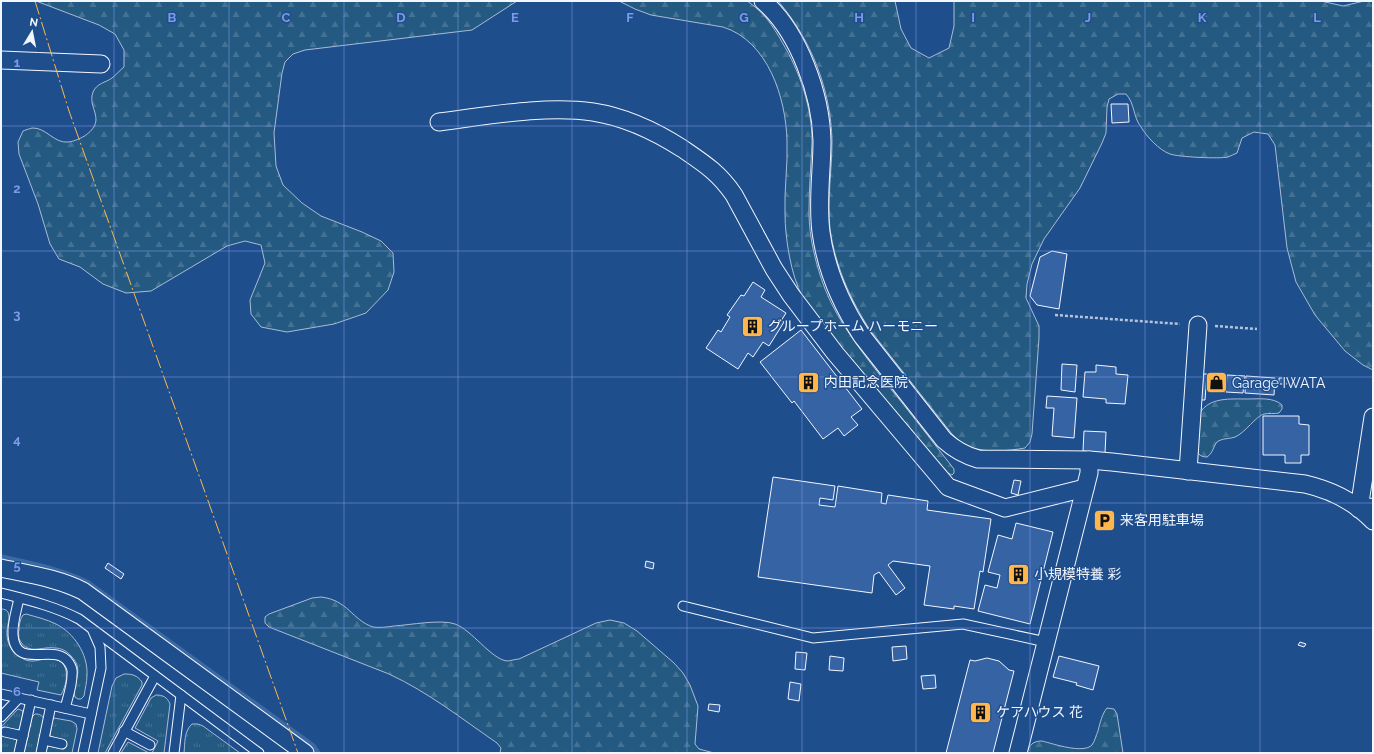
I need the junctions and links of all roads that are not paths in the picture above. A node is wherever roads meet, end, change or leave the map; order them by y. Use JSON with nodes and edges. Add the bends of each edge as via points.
{"nodes":[{"id":1,"x":763,"y":1,"type":"edge"},
{"id":2,"x":1,"y":60,"type":"edge"},
{"id":3,"x":101,"y":64,"type":"dead end"},
{"id":4,"x":439,"y":122,"type":"dead end"},
{"id":5,"x":1198,"y":325,"type":"road end"},
{"id":6,"x":1373,"y":417,"type":"edge"},
{"id":7,"x":1089,"y":460,"type":"junction"},
{"id":8,"x":1188,"y":471,"type":"junction"},
{"id":9,"x":1085,"y":488,"type":"junction"},
{"id":10,"x":1366,"y":507,"type":"edge"},
{"id":11,"x":1373,"y":521,"type":"edge"},
{"id":12,"x":1,"y":568,"type":"edge"},
{"id":13,"x":1,"y":593,"type":"edge"},
{"id":14,"x":19,"y":598,"type":"junction"},
{"id":15,"x":683,"y":606,"type":"dead end"},
{"id":16,"x":91,"y":628,"type":"junction"},
{"id":17,"x":1046,"y":642,"type":"junction"},
{"id":18,"x":155,"y":676,"type":"junction"},
{"id":19,"x":1,"y":694,"type":"edge"},
{"id":20,"x":181,"y":695,"type":"junction"},
{"id":21,"x":18,"y":698,"type":"junction"},
{"id":22,"x":31,"y":700,"type":"junction"},
{"id":23,"x":51,"y":705,"type":"junction"},
{"id":24,"x":65,"y":708,"type":"junction"},
{"id":25,"x":91,"y":714,"type":"junction"},
{"id":26,"x":1,"y":717,"type":"edge"},
{"id":27,"x":124,"y":731,"type":"junction"},
{"id":28,"x":5,"y":732,"type":"dead end"},
{"id":29,"x":23,"y":736,"type":"junction"},
{"id":30,"x":44,"y":740,"type":"junction"},
{"id":31,"x":62,"y":744,"type":"dead end"},
{"id":32,"x":150,"y":745,"type":"dead end"},
{"id":33,"x":19,"y":753,"type":"edge"},
{"id":34,"x":41,"y":753,"type":"edge"},
{"id":35,"x":83,"y":753,"type":"edge"},
{"id":36,"x":113,"y":753,"type":"edge"},
{"id":37,"x":174,"y":753,"type":"edge"},
{"id":38,"x":259,"y":753,"type":"edge"},
{"id":39,"x":305,"y":753,"type":"edge"},
{"id":40,"x":1018,"y":753,"type":"edge"}],
"edges":[{"from":1,"to":7,"type":"street","via":[[780,18],[788,31],[812,84],[822,141],[819,213],[824,250],[835,286],[862,336],[944,440],[966,456],[991,460]]},
{"from":2,"to":3,"type":"street"},
{"from":4,"to":9,"type":"street","via":[[543,110],[568,110],[594,112],[618,118],[642,126],[665,138],[707,165],[726,184],[791,295],[835,353],[948,487],[1005,508]]},
{"from":5,"to":8,"type":"street"},
{"from":6,"to":10,"type":"street"},
{"from":7,"to":8,"type":"street"},
{"from":7,"to":9,"type":"street"},
{"from":8,"to":10,"type":"street","via":[[1304,484]]},
{"from":9,"to":17,"type":"street"},
{"from":10,"to":11,"type":"street"},
{"from":12,"to":39,"type":"street","via":[[58,581],[83,591]]},
{"from":13,"to":14,"type":"lane"},
{"from":14,"to":16,"type":"lane","via":[[64,611]]},
{"from":14,"to":24,"type":"lane","via":[[12,633],[18,648],[30,655],[55,653],[68,660],[71,666],[72,674]]},
{"from":15,"to":17,"type":"lane","via":[[813,638],[963,624]]},
{"from":16,"to":18,"type":"lane"},
{"from":16,"to":25,"type":"lane","via":[[102,658]]},
{"from":17,"to":40,"type":"street"},
{"from":18,"to":20,"type":"lane"},
{"from":18,"to":27,"type":"lane"},
{"from":19,"to":21,"type":"lane"},
{"from":20,"to":37,"type":"lane"},
{"from":20,"to":38,"type":"lane"},
{"from":21,"to":22,"type":"lane"},
{"from":21,"to":26,"type":"lane"},
{"from":22,"to":23,"type":"lane"},
{"from":22,"to":29,"type":"lane"},
{"from":23,"to":24,"type":"lane"},
{"from":23,"to":30,"type":"lane"},
{"from":24,"to":25,"type":"lane"},
{"from":25,"to":35,"type":"lane"},
{"from":27,"to":32,"type":"lane"},
{"from":27,"to":36,"type":"lane"},
{"from":28,"to":29,"type":"lane"},
{"from":29,"to":33,"type":"lane"},
{"from":30,"to":31,"type":"lane"},
{"from":30,"to":34,"type":"lane"}]}
